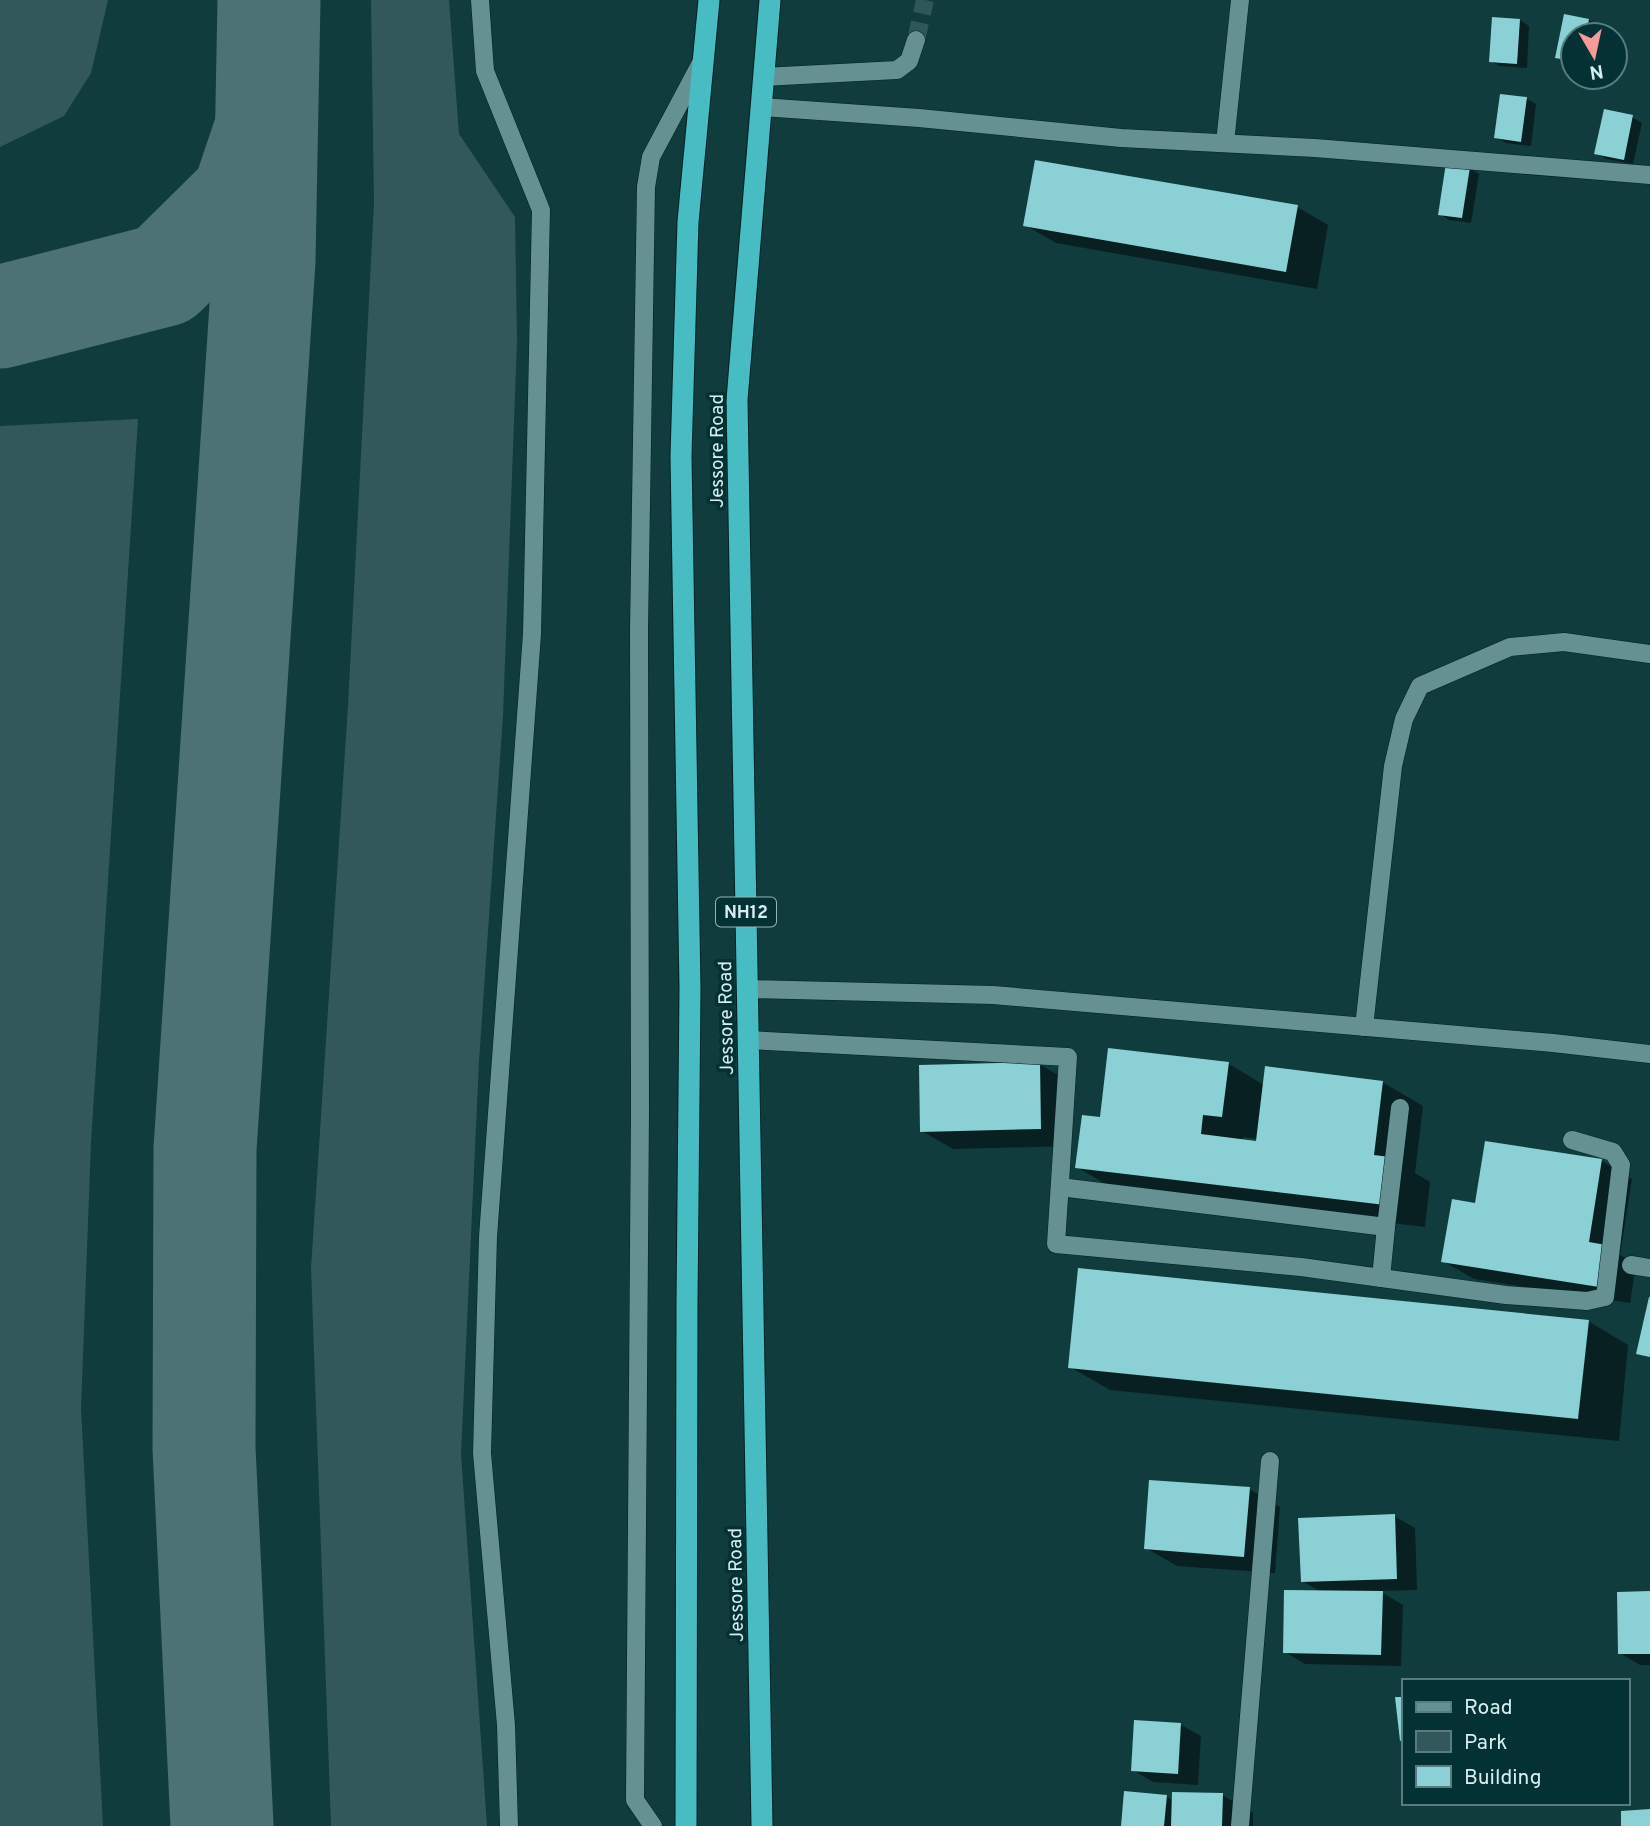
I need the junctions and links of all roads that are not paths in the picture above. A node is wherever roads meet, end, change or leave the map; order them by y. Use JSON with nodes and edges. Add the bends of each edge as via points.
{"nodes":[{"id":1,"x":480,"y":0,"type":"edge"},
{"id":2,"x":709,"y":0,"type":"edge"},
{"id":3,"x":770,"y":0,"type":"edge"},
{"id":4,"x":1240,"y":0,"type":"edge"},
{"id":5,"x":916,"y":40,"type":"tunnel mouth"},
{"id":6,"x":704,"y":58,"type":"junction"},
{"id":7,"x":764,"y":77,"type":"junction"},
{"id":8,"x":761,"y":107,"type":"junction"},
{"id":9,"x":1225,"y":143,"type":"junction"},
{"id":10,"x":1650,"y":176,"type":"edge"},
{"id":11,"x":1650,"y":654,"type":"edge"},
{"id":12,"x":747,"y":989,"type":"junction"},
{"id":13,"x":1364,"y":1027,"type":"junction"},
{"id":14,"x":748,"y":1040,"type":"junction"},
{"id":15,"x":1650,"y":1054,"type":"edge"},
{"id":16,"x":1400,"y":1108,"type":"dead end"},
{"id":17,"x":1572,"y":1140,"type":"dead end"},
{"id":18,"x":1059,"y":1187,"type":"junction"},
{"id":19,"x":1386,"y":1227,"type":"junction"},
{"id":20,"x":1631,"y":1265,"type":"dead end"},
{"id":21,"x":1650,"y":1268,"type":"edge"},
{"id":22,"x":1381,"y":1278,"type":"junction"},
{"id":23,"x":1269,"y":1461,"type":"dead end"},
{"id":24,"x":509,"y":1826,"type":"edge"},
{"id":25,"x":653,"y":1826,"type":"edge"},
{"id":26,"x":686,"y":1826,"type":"edge"},
{"id":27,"x":762,"y":1826,"type":"edge"},
{"id":28,"x":1240,"y":1826,"type":"edge"}],
"edges":[{"from":1,"to":24,"type":"street","via":[[485,71],[541,210],[533,634],[488,1237],[482,1453],[506,1725]]},
{"from":2,"to":6,"type":"highway","number":"NH12"},
{"from":3,"to":7,"type":"highway","name":"Jessore Road","number":"NH12"},
{"from":4,"to":9,"type":"street"},
{"from":5,"to":7,"type":"street","via":[[909,61],[897,70]]},
{"from":6,"to":25,"type":"street","via":[[651,157],[646,187],[639,630],[635,1800]]},
{"from":6,"to":26,"type":"highway","number":"NH12","via":[[688,222],[681,456],[690,988]]},
{"from":7,"to":8,"type":"highway","name":"Jessore Road","number":"NH12"},
{"from":8,"to":9,"type":"street"},
{"from":8,"to":12,"type":"highway","name":"Jessore Road","number":"NH12","via":[[737,400]]},
{"from":9,"to":10,"type":"street"},
{"from":11,"to":13,"type":"street","via":[[1564,642],[1510,647],[1420,685],[1404,719],[1393,765]]},
{"from":12,"to":13,"type":"street","via":[[993,995]]},
{"from":12,"to":14,"type":"highway","name":"Jessore Road","number":"NH12"},
{"from":13,"to":15,"type":"street"},
{"from":14,"to":18,"type":"street","via":[[1068,1057]]},
{"from":14,"to":27,"type":"highway","name":"Jessore Road","number":"NH12"},
{"from":16,"to":19,"type":"street"},
{"from":17,"to":22,"type":"street","via":[[1613,1152],[1621,1165],[1605,1297],[1587,1301],[1506,1295]]},
{"from":18,"to":19,"type":"street"},
{"from":18,"to":22,"type":"street","via":[[1056,1244]]},
{"from":19,"to":22,"type":"street"},
{"from":20,"to":21,"type":"street"},
{"from":23,"to":28,"type":"street"}]}
